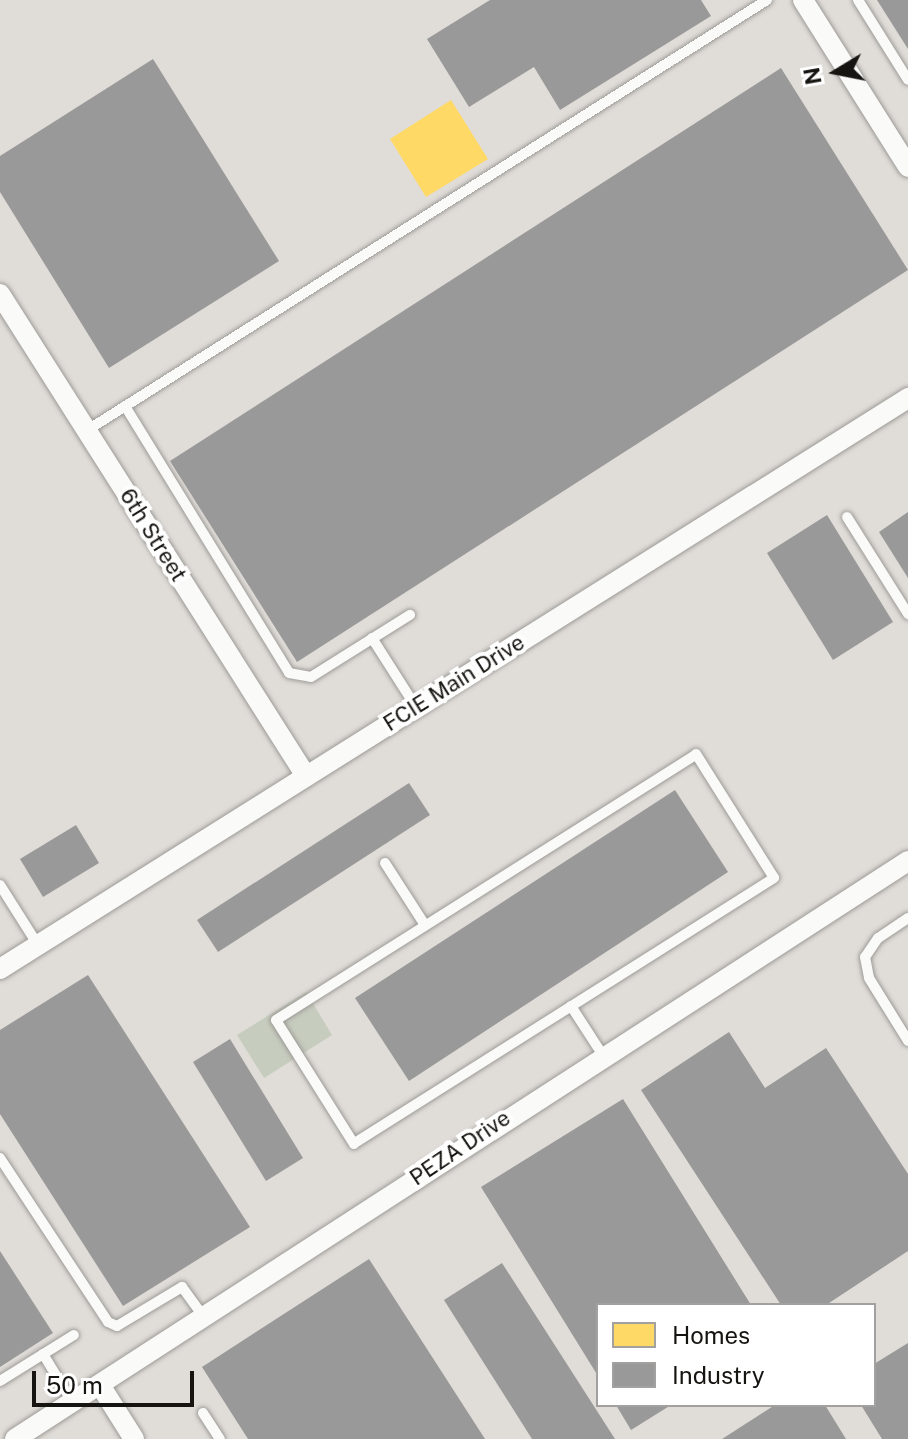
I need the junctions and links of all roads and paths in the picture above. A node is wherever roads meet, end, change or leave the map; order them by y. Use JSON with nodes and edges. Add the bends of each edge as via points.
{"nodes":[{"id":1,"x":767,"y":0,"type":"edge"},
{"id":2,"x":803,"y":0,"type":"edge"},
{"id":3,"x":858,"y":0,"type":"edge"},
{"id":4,"x":908,"y":80,"type":"edge"},
{"id":5,"x":908,"y":167,"type":"edge"},
{"id":6,"x":0,"y":294,"type":"edge"},
{"id":7,"x":908,"y":398,"type":"edge"},
{"id":8,"x":125,"y":406,"type":"junction"},
{"id":9,"x":86,"y":431,"type":"junction"},
{"id":10,"x":847,"y":517,"type":"dead end"},
{"id":11,"x":908,"y":614,"type":"edge"},
{"id":12,"x":410,"y":615,"type":"dead end"},
{"id":13,"x":372,"y":638,"type":"junction"},
{"id":14,"x":416,"y":707,"type":"junction"},
{"id":15,"x":306,"y":776,"type":"junction"},
{"id":16,"x":908,"y":861,"type":"edge"},
{"id":17,"x":385,"y":863,"type":"dead end"},
{"id":18,"x":0,"y":885,"type":"edge"},
{"id":19,"x":908,"y":918,"type":"edge"},
{"id":20,"x":425,"y":925,"type":"junction"},
{"id":21,"x":38,"y":945,"type":"junction"},
{"id":22,"x":0,"y":969,"type":"edge"},
{"id":23,"x":571,"y":1006,"type":"junction"},
{"id":24,"x":908,"y":1041,"type":"edge"},
{"id":25,"x":602,"y":1054,"type":"junction"},
{"id":26,"x":0,"y":1158,"type":"edge"},
{"id":27,"x":205,"y":1319,"type":"junction"},
{"id":28,"x":74,"y":1335,"type":"dead end"},
{"id":29,"x":43,"y":1354,"type":"junction"},
{"id":30,"x":0,"y":1381,"type":"edge"},
{"id":31,"x":100,"y":1385,"type":"junction"},
{"id":32,"x":73,"y":1403,"type":"junction"},
{"id":33,"x":203,"y":1413,"type":"dead end"},
{"id":34,"x":15,"y":1439,"type":"edge"},
{"id":35,"x":134,"y":1439,"type":"edge"},
{"id":36,"x":220,"y":1439,"type":"edge"}],
"edges":[{"from":1,"to":8,"type":"lane"},
{"from":2,"to":5,"type":"street"},
{"from":3,"to":4,"type":"lane"},
{"from":6,"to":9,"type":"street","name":"6th Street"},
{"from":7,"to":14,"type":"street","name":"FCIE Main Drive"},
{"from":8,"to":9,"type":"lane"},
{"from":8,"to":13,"type":"lane","via":[[289,673],[311,677]]},
{"from":9,"to":15,"type":"street","name":"6th Street"},
{"from":10,"to":11,"type":"lane"},
{"from":12,"to":13,"type":"lane"},
{"from":13,"to":14,"type":"lane"},
{"from":14,"to":15,"type":"street","name":"FCIE Main Drive"},
{"from":15,"to":21,"type":"street","name":"FCIE Main Drive"},
{"from":16,"to":25,"type":"street","name":"PEZA Drive"},
{"from":17,"to":20,"type":"lane"},
{"from":18,"to":21,"type":"lane"},
{"from":19,"to":24,"type":"lane","via":[[878,938],[865,957],[869,978]]},
{"from":20,"to":23,"type":"lane","via":[[276,1020],[354,1144]]},
{"from":20,"to":23,"type":"lane","via":[[696,754],[774,878]]},
{"from":21,"to":22,"type":"street","name":"FCIE Main Drive"},
{"from":23,"to":25,"type":"lane"},
{"from":25,"to":27,"type":"street","name":"PEZA Drive"},
{"from":26,"to":27,"type":"lane","via":[[108,1322],[117,1326],[182,1287]]},
{"from":27,"to":31,"type":"street","name":"PEZA Drive"},
{"from":28,"to":29,"type":"lane"},
{"from":29,"to":30,"type":"lane"},
{"from":29,"to":32,"type":"lane"},
{"from":31,"to":32,"type":"street","name":"PEZA Drive"},
{"from":31,"to":35,"type":"street"},
{"from":32,"to":34,"type":"street","name":"PEZA Drive"},
{"from":33,"to":36,"type":"lane"}]}
